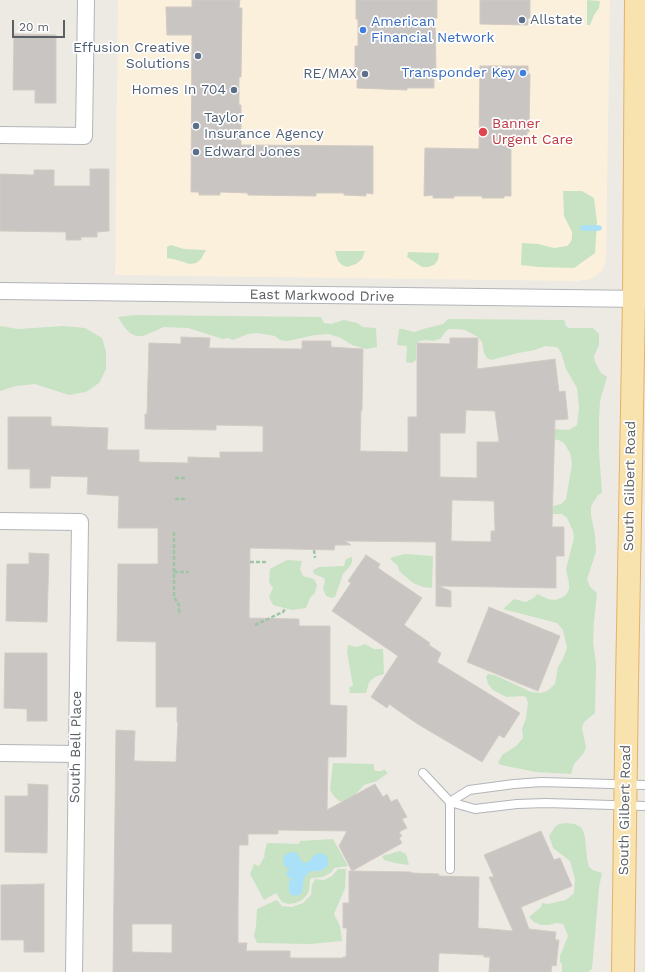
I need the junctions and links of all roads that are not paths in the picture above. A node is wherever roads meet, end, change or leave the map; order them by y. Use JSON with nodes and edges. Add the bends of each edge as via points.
{"nodes":[{"id":1,"x":86,"y":0,"type":"edge"},
{"id":2,"x":636,"y":0,"type":"edge"},
{"id":3,"x":0,"y":135,"type":"edge"},
{"id":4,"x":0,"y":291,"type":"edge"},
{"id":5,"x":639,"y":299,"type":"edge"},
{"id":6,"x":0,"y":521,"type":"edge"},
{"id":7,"x":0,"y":753,"type":"edge"},
{"id":8,"x":76,"y":754,"type":"junction"},
{"id":9,"x":423,"y":773,"type":"dead end"},
{"id":10,"x":635,"y":795,"type":"edge"},
{"id":11,"x":450,"y":802,"type":"junction"},
{"id":12,"x":450,"y":869,"type":"dead end"},
{"id":13,"x":74,"y":972,"type":"edge"},
{"id":14,"x":623,"y":972,"type":"edge"}],
"edges":[{"from":1,"to":3,"type":"street","via":[[84,136]]},
{"from":2,"to":5,"type":"main road","name":"South Gilbert Road"},
{"from":4,"to":5,"type":"street","name":"East Markwood Drive"},
{"from":5,"to":10,"type":"main road","name":"South Gilbert Road"},
{"from":6,"to":8,"type":"street","name":"South Bell Place","via":[[80,522]]},
{"from":7,"to":8,"type":"street"},
{"from":8,"to":13,"type":"street","name":"South Bell Place"},
{"from":9,"to":11,"type":"lane"},
{"from":10,"to":11,"type":"lane","via":[[475,809]]},
{"from":10,"to":11,"type":"lane","via":[[542,782],[469,790]]},
{"from":10,"to":14,"type":"main road","name":"South Gilbert Road"},
{"from":11,"to":12,"type":"lane"}]}
